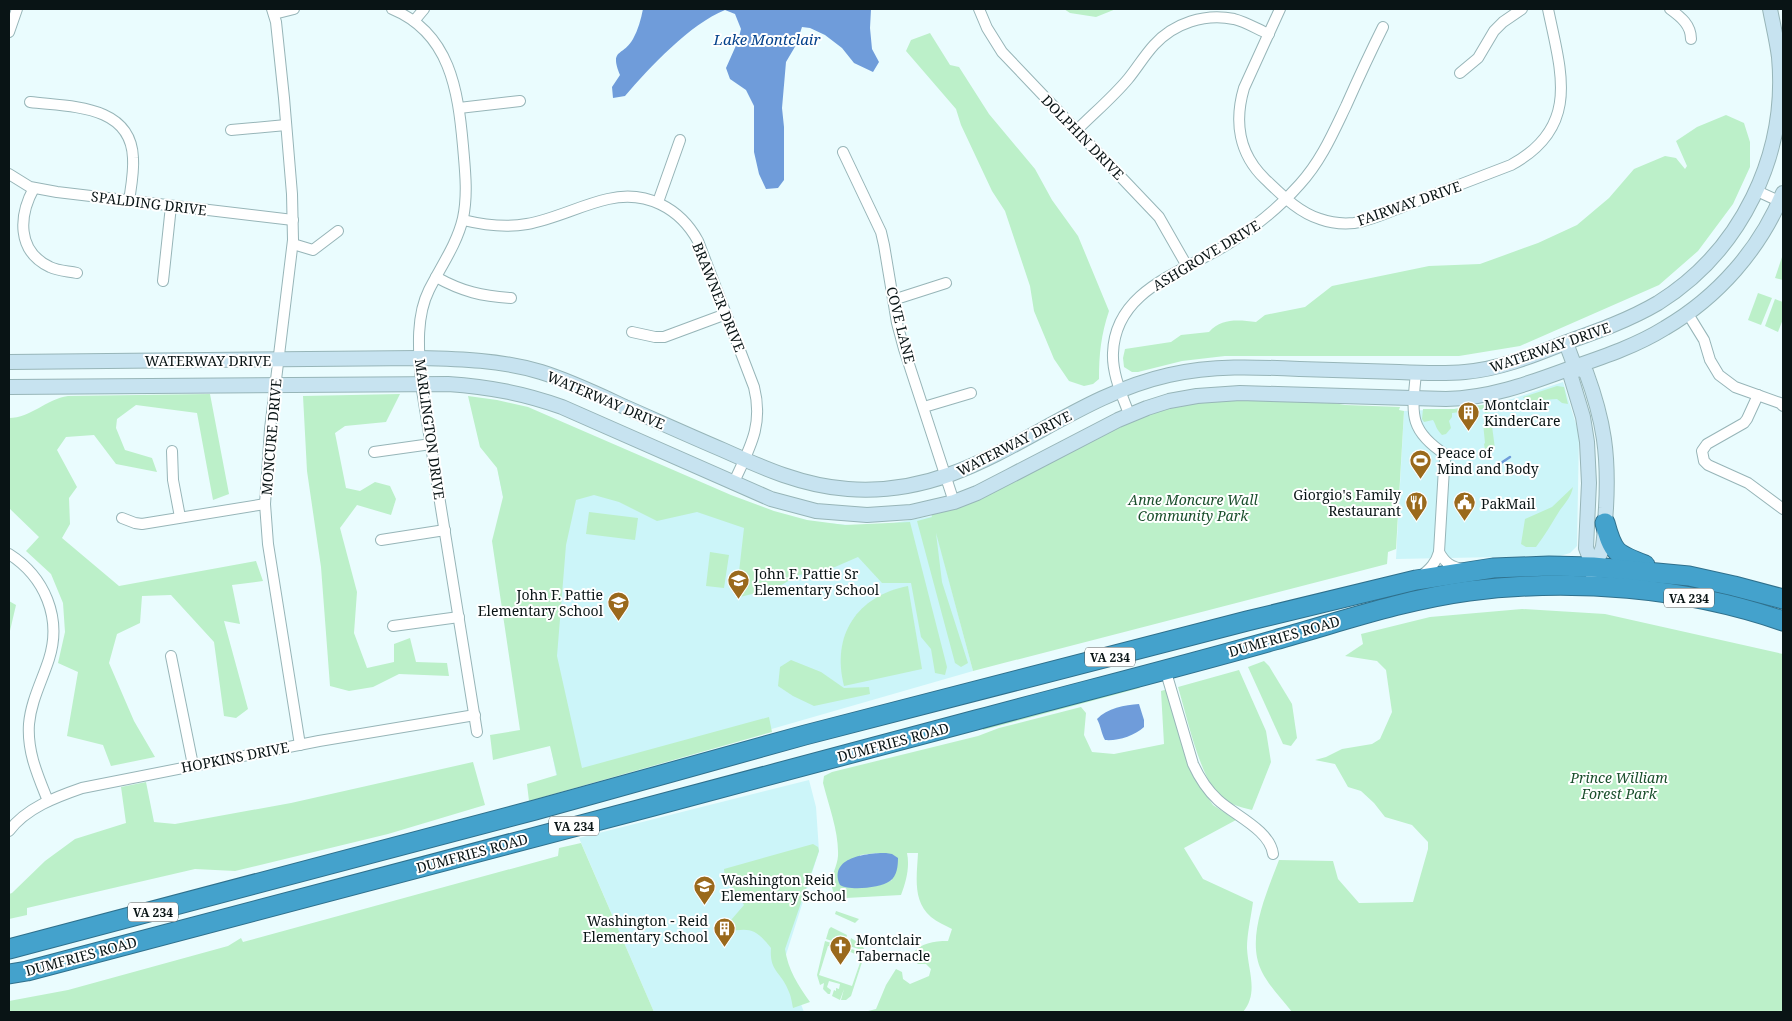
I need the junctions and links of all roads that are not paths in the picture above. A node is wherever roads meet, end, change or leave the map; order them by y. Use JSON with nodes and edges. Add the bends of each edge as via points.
{"nodes":[{"id":1,"x":17,"y":9,"type":"edge"},
{"id":2,"x":294,"y":9,"type":"edge"},
{"id":3,"x":392,"y":9,"type":"edge"},
{"id":4,"x":424,"y":9,"type":"edge"},
{"id":5,"x":980,"y":9,"type":"edge"},
{"id":6,"x":1280,"y":9,"type":"edge"},
{"id":7,"x":1522,"y":9,"type":"edge"},
{"id":8,"x":1548,"y":9,"type":"edge"},
{"id":9,"x":1670,"y":9,"type":"edge"},
{"id":10,"x":1770,"y":9,"type":"edge"},
{"id":11,"x":273,"y":12,"type":"edge"},
{"id":12,"x":414,"y":21,"type":"junction"},
{"id":13,"x":1383,"y":27,"type":"dead end"},
{"id":14,"x":9,"y":32,"type":"edge"},
{"id":15,"x":1269,"y":34,"type":"junction"},
{"id":16,"x":1692,"y":38,"type":"dead end"},
{"id":17,"x":1460,"y":73,"type":"dead end"},
{"id":18,"x":520,"y":101,"type":"dead end"},
{"id":19,"x":30,"y":102,"type":"dead end"},
{"id":20,"x":459,"y":108,"type":"junction"},
{"id":21,"x":286,"y":124,"type":"junction"},
{"id":22,"x":231,"y":130,"type":"dead end"},
{"id":23,"x":1077,"y":130,"type":"junction"},
{"id":24,"x":680,"y":140,"type":"dead end"},
{"id":25,"x":843,"y":152,"type":"dead end"},
{"id":26,"x":9,"y":174,"type":"edge"},
{"id":27,"x":34,"y":188,"type":"junction"},
{"id":28,"x":1757,"y":191,"type":"junction"},
{"id":29,"x":1287,"y":198,"type":"junction"},
{"id":30,"x":1782,"y":199,"type":"edge"},
{"id":31,"x":130,"y":201,"type":"junction"},
{"id":32,"x":658,"y":202,"type":"junction"},
{"id":33,"x":171,"y":206,"type":"junction"},
{"id":34,"x":293,"y":220,"type":"junction"},
{"id":35,"x":462,"y":220,"type":"junction"},
{"id":36,"x":338,"y":231,"type":"dead end"},
{"id":37,"x":293,"y":244,"type":"junction"},
{"id":38,"x":1187,"y":266,"type":"junction"},
{"id":39,"x":77,"y":273,"type":"dead end"},
{"id":40,"x":436,"y":277,"type":"junction"},
{"id":41,"x":162,"y":281,"type":"dead end"},
{"id":42,"x":946,"y":283,"type":"dead end"},
{"id":43,"x":511,"y":298,"type":"dead end"},
{"id":44,"x":892,"y":300,"type":"junction"},
{"id":45,"x":726,"y":314,"type":"junction"},
{"id":46,"x":1688,"y":314,"type":"junction"},
{"id":47,"x":632,"y":332,"type":"dead end"},
{"id":48,"x":1566,"y":343,"type":"junction"},
{"id":49,"x":419,"y":358,"type":"junction"},
{"id":50,"x":278,"y":359,"type":"junction"},
{"id":51,"x":9,"y":362,"type":"edge"},
{"id":52,"x":1575,"y":367,"type":"junction"},
{"id":53,"x":1416,"y":373,"type":"junction"},
{"id":54,"x":420,"y":384,"type":"junction"},
{"id":55,"x":275,"y":385,"type":"junction"},
{"id":56,"x":9,"y":387,"type":"edge"},
{"id":57,"x":1120,"y":390,"type":"junction"},
{"id":58,"x":971,"y":393,"type":"dead end"},
{"id":59,"x":1758,"y":395,"type":"junction"},
{"id":60,"x":1414,"y":399,"type":"junction"},
{"id":61,"x":1783,"y":406,"type":"edge"},
{"id":62,"x":924,"y":407,"type":"junction"},
{"id":63,"x":1129,"y":414,"type":"junction"},
{"id":64,"x":431,"y":444,"type":"junction"},
{"id":65,"x":172,"y":451,"type":"dead end"},
{"id":66,"x":374,"y":452,"type":"dead end"},
{"id":67,"x":744,"y":460,"type":"junction"},
{"id":68,"x":946,"y":477,"type":"junction"},
{"id":69,"x":733,"y":484,"type":"junction"},
{"id":70,"x":954,"y":502,"type":"junction"},
{"id":71,"x":265,"y":504,"type":"junction"},
{"id":72,"x":1783,"y":509,"type":"edge"},
{"id":73,"x":180,"y":517,"type":"junction"},
{"id":74,"x":122,"y":518,"type":"dead end"},
{"id":75,"x":1604,"y":523,"type":"junction"},
{"id":76,"x":445,"y":530,"type":"junction"},
{"id":77,"x":381,"y":540,"type":"dead end"},
{"id":78,"x":1439,"y":552,"type":"junction"},
{"id":79,"x":9,"y":554,"type":"edge"},
{"id":80,"x":1593,"y":567,"type":"junction"},
{"id":81,"x":1474,"y":570,"type":"junction"},
{"id":82,"x":1670,"y":574,"type":"junction"},
{"id":83,"x":1416,"y":580,"type":"junction"},
{"id":84,"x":1592,"y":586,"type":"junction"},
{"id":85,"x":1783,"y":600,"type":"edge"},
{"id":86,"x":459,"y":616,"type":"junction"},
{"id":87,"x":1783,"y":621,"type":"edge"},
{"id":88,"x":393,"y":626,"type":"dead end"},
{"id":89,"x":171,"y":656,"type":"dead end"},
{"id":90,"x":1166,"y":669,"type":"junction"},
{"id":91,"x":475,"y":716,"type":"junction"},
{"id":92,"x":477,"y":732,"type":"dead end"},
{"id":93,"x":300,"y":745,"type":"junction"},
{"id":94,"x":193,"y":765,"type":"junction"},
{"id":95,"x":48,"y":801,"type":"junction"},
{"id":96,"x":522,"y":813,"type":"junction"},
{"id":97,"x":9,"y":831,"type":"edge"},
{"id":98,"x":529,"y":837,"type":"junction"},
{"id":99,"x":1274,"y":854,"type":"dead end"},
{"id":100,"x":233,"y":891,"type":"junction"},
{"id":101,"x":238,"y":915,"type":"junction"},
{"id":102,"x":9,"y":949,"type":"edge"},
{"id":103,"x":9,"y":974,"type":"edge"}],
"edges":[{"from":1,"to":14,"type":"street"},
{"from":2,"to":11,"type":"street"},
{"from":3,"to":12,"type":"street","name":"MARLINGTON DRIVE"},
{"from":4,"to":12,"type":"street"},
{"from":5,"to":23,"type":"street","name":"DOLPHIN DRIVE","via":[[1002,52]]},
{"from":6,"to":15,"type":"street","name":"FAIRWAY DRIVE"},
{"from":7,"to":17,"type":"street","via":[[1498,26],[1478,58]]},
{"from":8,"to":29,"type":"street","name":"FAIRWAY DRIVE","via":[[1561,73],[1562,95],[1550,130],[1523,159],[1354,223],[1322,220],[1301,211]]},
{"from":9,"to":16,"type":"street","via":[[1688,25]]},
{"from":10,"to":28,"type":"street","name":"WATERWAY DRIVE","via":[[1779,57],[1779,108],[1771,151]]},
{"from":11,"to":21,"type":"street","name":"MONCURE DRIVE"},
{"from":12,"to":20,"type":"street","name":"MARLINGTON DRIVE","via":[[430,37],[447,64]]},
{"from":13,"to":29,"type":"street","name":"ASHGROVE DRIVE","via":[[1322,154]]},
{"from":15,"to":23,"type":"street","via":[[1244,22],[1222,18],[1184,24],[1154,46],[1115,94]]},
{"from":15,"to":29,"type":"street","name":"FAIRWAY DRIVE","via":[[1244,88],[1238,115],[1239,128],[1252,164]]},
{"from":18,"to":20,"type":"street"},
{"from":19,"to":31,"type":"street","via":[[94,110],[120,125],[129,139],[133,157]]},
{"from":20,"to":35,"type":"street","name":"MARLINGTON DRIVE","via":[[466,189]]},
{"from":21,"to":22,"type":"street"},
{"from":21,"to":34,"type":"street","name":"MONCURE DRIVE"},
{"from":23,"to":38,"type":"street","name":"DOLPHIN DRIVE","via":[[1159,218]]},
{"from":24,"to":32,"type":"street"},
{"from":25,"to":44,"type":"street","name":"COVE LANE","via":[[881,232]]},
{"from":26,"to":27,"type":"street","name":"SPALDING DRIVE"},
{"from":27,"to":31,"type":"street","name":"SPALDING DRIVE"},
{"from":27,"to":39,"type":"street","via":[[23,218],[27,243],[33,253],[50,267]]},
{"from":28,"to":30,"type":"street"},
{"from":28,"to":48,"type":"street","name":"WATERWAY DRIVE","via":[[1721,248],[1691,278],[1632,317]]},
{"from":29,"to":38,"type":"street","name":"ASHGROVE DRIVE","via":[[1246,233]]},
{"from":30,"to":46,"type":"street","name":"WATERWAY DRIVE","via":[[1742,262]]},
{"from":31,"to":33,"type":"street","name":"SPALDING DRIVE"},
{"from":32,"to":35,"type":"street","name":"BRAWNER DRIVE","via":[[618,197],[537,222],[510,226]]},
{"from":32,"to":45,"type":"street","name":"BRAWNER DRIVE","via":[[676,213],[694,234]]},
{"from":33,"to":34,"type":"street","name":"SPALDING DRIVE"},
{"from":33,"to":41,"type":"street"},
{"from":34,"to":37,"type":"street","name":"MONCURE DRIVE"},
{"from":35,"to":40,"type":"street","name":"MARLINGTON DRIVE","via":[[452,248]]},
{"from":36,"to":37,"type":"street","via":[[313,250]]},
{"from":37,"to":50,"type":"street","name":"MONCURE DRIVE"},
{"from":38,"to":57,"type":"street","name":"ASHGROVE DRIVE","via":[[1151,287],[1122,319],[1115,333],[1113,352],[1115,377]]},
{"from":40,"to":43,"type":"street","via":[[467,292]]},
{"from":40,"to":49,"type":"street","name":"MARLINGTON DRIVE","via":[[422,312]]},
{"from":42,"to":44,"type":"street"},
{"from":44,"to":62,"type":"street","name":"COVE LANE","via":[[904,349]]},
{"from":45,"to":47,"type":"street","via":[[664,337]]},
{"from":45,"to":67,"type":"street","name":"BRAWNER DRIVE","via":[[758,399],[755,435]]},
{"from":46,"to":52,"type":"street","name":"WATERWAY DRIVE","via":[[1644,340]]},
{"from":46,"to":59,"type":"street","via":[[1704,340],[1718,375],[1735,387]]},
{"from":48,"to":52,"type":"street"},
{"from":48,"to":53,"type":"street","name":"WATERWAY DRIVE","via":[[1482,370]]},
{"from":49,"to":50,"type":"street","name":"WATERWAY DRIVE"},
{"from":49,"to":54,"type":"street","name":"MARLINGTON DRIVE"},
{"from":49,"to":67,"type":"street","name":"WATERWAY DRIVE","via":[[470,359],[542,372]]},
{"from":50,"to":51,"type":"street","name":"WATERWAY DRIVE"},
{"from":50,"to":55,"type":"street","name":"MONCURE DRIVE"},
{"from":52,"to":60,"type":"street","name":"WATERWAY DRIVE","via":[[1501,392],[1456,399]]},
{"from":52,"to":75,"type":"street","via":[[1586,372],[1604,436],[1608,477]]},
{"from":52,"to":80,"type":"street","via":[[1571,378],[1583,417],[1589,462],[1586,548]]},
{"from":53,"to":57,"type":"street","name":"WATERWAY DRIVE","via":[[1213,368],[1166,376]]},
{"from":53,"to":60,"type":"street"},
{"from":54,"to":55,"type":"street","name":"WATERWAY DRIVE"},
{"from":54,"to":64,"type":"street","name":"MARLINGTON DRIVE"},
{"from":54,"to":69,"type":"street","name":"WATERWAY DRIVE","via":[[501,389],[537,398]]},
{"from":55,"to":56,"type":"street","name":"WATERWAY DRIVE"},
{"from":55,"to":71,"type":"street","name":"MONCURE DRIVE"},
{"from":57,"to":63,"type":"street","name":"ASHGROVE DRIVE"},
{"from":57,"to":68,"type":"street","name":"WATERWAY DRIVE","via":[[994,456]]},
{"from":58,"to":62,"type":"street"},
{"from":59,"to":61,"type":"street"},
{"from":59,"to":72,"type":"street","via":[[1744,423],[1707,444],[1702,456],[1708,465],[1740,478]]},
{"from":60,"to":63,"type":"street","name":"WATERWAY DRIVE","via":[[1221,393],[1169,402]]},
{"from":60,"to":78,"type":"street","via":[[1414,417],[1419,430],[1430,444],[1446,455]]},
{"from":62,"to":68,"type":"street","name":"COVE LANE"},
{"from":63,"to":70,"type":"street","name":"WATERWAY DRIVE"},
{"from":64,"to":66,"type":"street"},
{"from":64,"to":76,"type":"street","name":"MARLINGTON DRIVE"},
{"from":65,"to":73,"type":"street"},
{"from":67,"to":68,"type":"street","name":"WATERWAY DRIVE","via":[[796,480],[853,490],[899,488]]},
{"from":67,"to":69,"type":"street","name":"BRAWNER DRIVE"},
{"from":68,"to":70,"type":"street","name":"COVE LANE"},
{"from":69,"to":70,"type":"street","name":"WATERWAY DRIVE","via":[[796,507],[841,514],[902,513]]},
{"from":71,"to":73,"type":"street"},
{"from":71,"to":93,"type":"street","name":"MONCURE DRIVE","via":[[268,544]]},
{"from":73,"to":74,"type":"street","via":[[142,524]]},
{"from":75,"to":80,"type":"street","via":[[1603,548]]},
{"from":75,"to":82,"type":"highway","via":[[1611,544],[1621,555]]},
{"from":76,"to":77,"type":"street"},
{"from":76,"to":86,"type":"street","name":"MARLINGTON DRIVE"},
{"from":78,"to":81,"type":"street","via":[[1447,564]]},
{"from":78,"to":83,"type":"street","via":[[1432,567]]},
{"from":79,"to":95,"type":"street","via":[[36,578],[52,615],[51,650],[33,702],[29,730],[33,765]]},
{"from":80,"to":81,"type":"highway","name":"DUMFRIES ROAD","number":"VA 234"},
{"from":80,"to":82,"type":"highway","name":"DUMFRIES ROAD","number":"VA 234"},
{"from":80,"to":84,"type":"street"},
{"from":81,"to":83,"type":"highway","name":"DUMFRIES ROAD","number":"VA 234"},
{"from":82,"to":85,"type":"highway","name":"DUMFRIES ROAD","number":"VA 234","via":[[1712,581]]},
{"from":83,"to":96,"type":"highway","name":"DUMFRIES ROAD","number":"VA 234","via":[[805,735]]},
{"from":84,"to":87,"type":"highway","name":"DUMFRIES ROAD","number":"VA 234","via":[[1715,602]]},
{"from":84,"to":90,"type":"highway","name":"DUMFRIES ROAD","number":"VA 234","via":[[1507,588],[1430,598]]},
{"from":86,"to":88,"type":"street"},
{"from":86,"to":91,"type":"street","name":"MARLINGTON DRIVE"},
{"from":89,"to":94,"type":"street"},
{"from":90,"to":98,"type":"highway","name":"DUMFRIES ROAD","number":"VA 234"},
{"from":90,"to":99,"type":"street","via":[[1199,777],[1216,798],[1262,834]]},
{"from":91,"to":92,"type":"street","name":"MARLINGTON DRIVE"},
{"from":91,"to":93,"type":"street","name":"HOPKINS DRIVE"},
{"from":93,"to":94,"type":"street","name":"HOPKINS DRIVE"},
{"from":94,"to":95,"type":"street","name":"HOPKINS DRIVE","via":[[90,786]]},
{"from":95,"to":97,"type":"street","name":"HOPKINS DRIVE","via":[[18,820]]},
{"from":96,"to":98,"type":"highway"},
{"from":96,"to":100,"type":"highway","name":"DUMFRIES ROAD","number":"VA 234"},
{"from":98,"to":101,"type":"highway","name":"DUMFRIES ROAD","number":"VA 234"},
{"from":100,"to":101,"type":"highway"},
{"from":100,"to":102,"type":"highway","name":"DUMFRIES ROAD","number":"VA 234"},
{"from":101,"to":103,"type":"highway","name":"DUMFRIES ROAD","number":"VA 234"}]}
